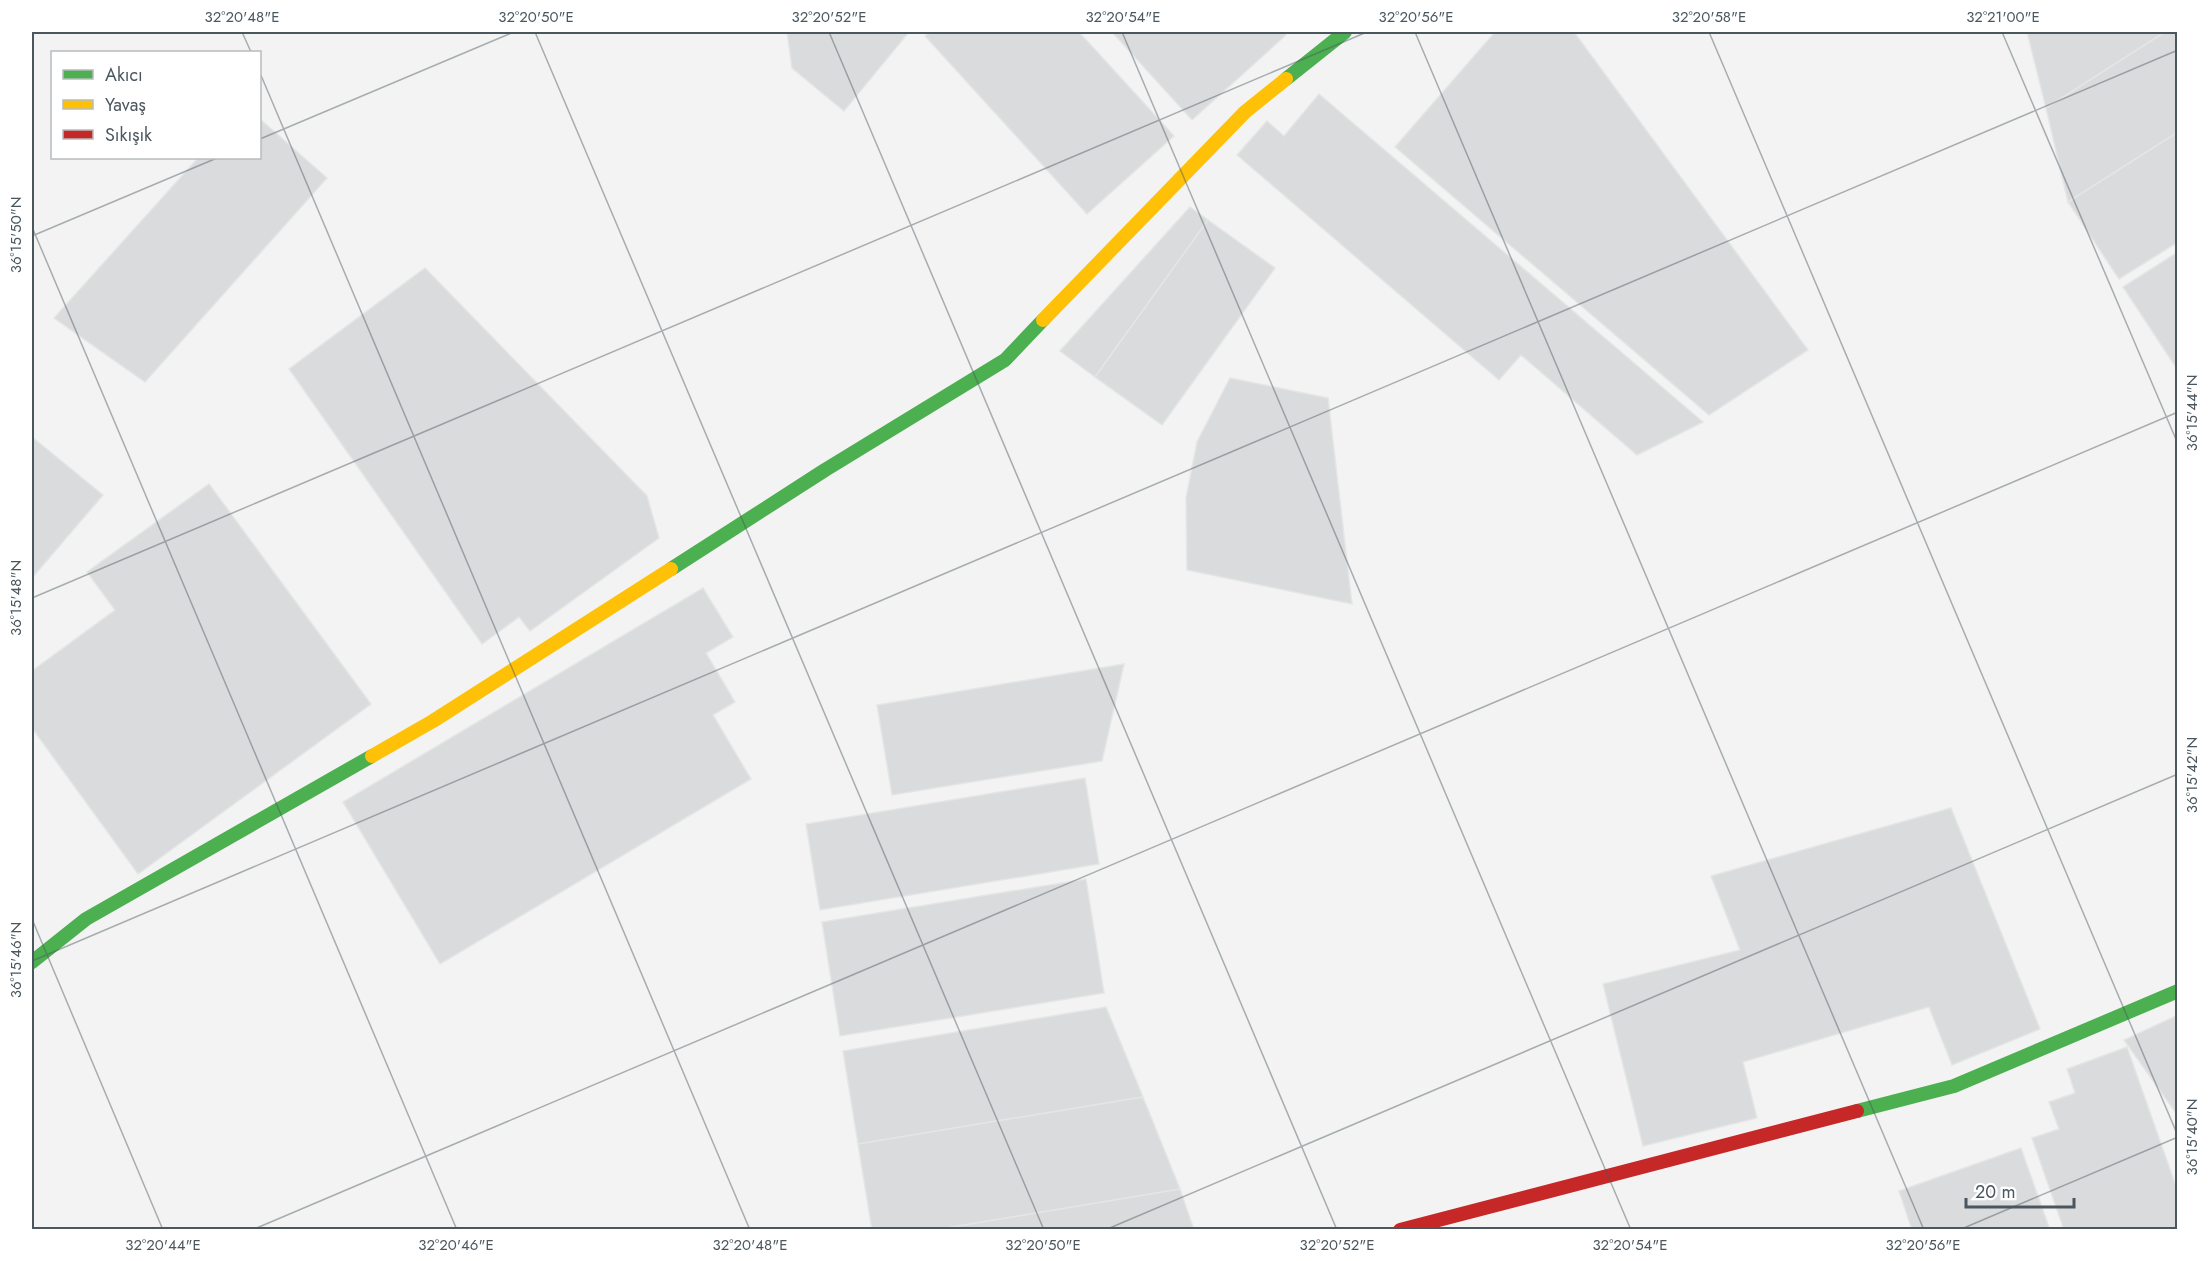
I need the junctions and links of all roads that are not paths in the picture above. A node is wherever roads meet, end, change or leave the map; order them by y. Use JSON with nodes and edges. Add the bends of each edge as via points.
{"nodes":[{"id":1,"x":1345,"y":32,"type":"edge"},
{"id":2,"x":32,"y":963,"type":"edge"},
{"id":3,"x":2178,"y":991,"type":"edge"},
{"id":4,"x":1400,"y":1230,"type":"edge"}],
"edges":[{"from":1,"to":2,"type":"street","via":[[1245,112],[1005,360],[434,722],[86,919]]},
{"from":3,"to":4,"type":"street","via":[[1954,1086]]}]}
